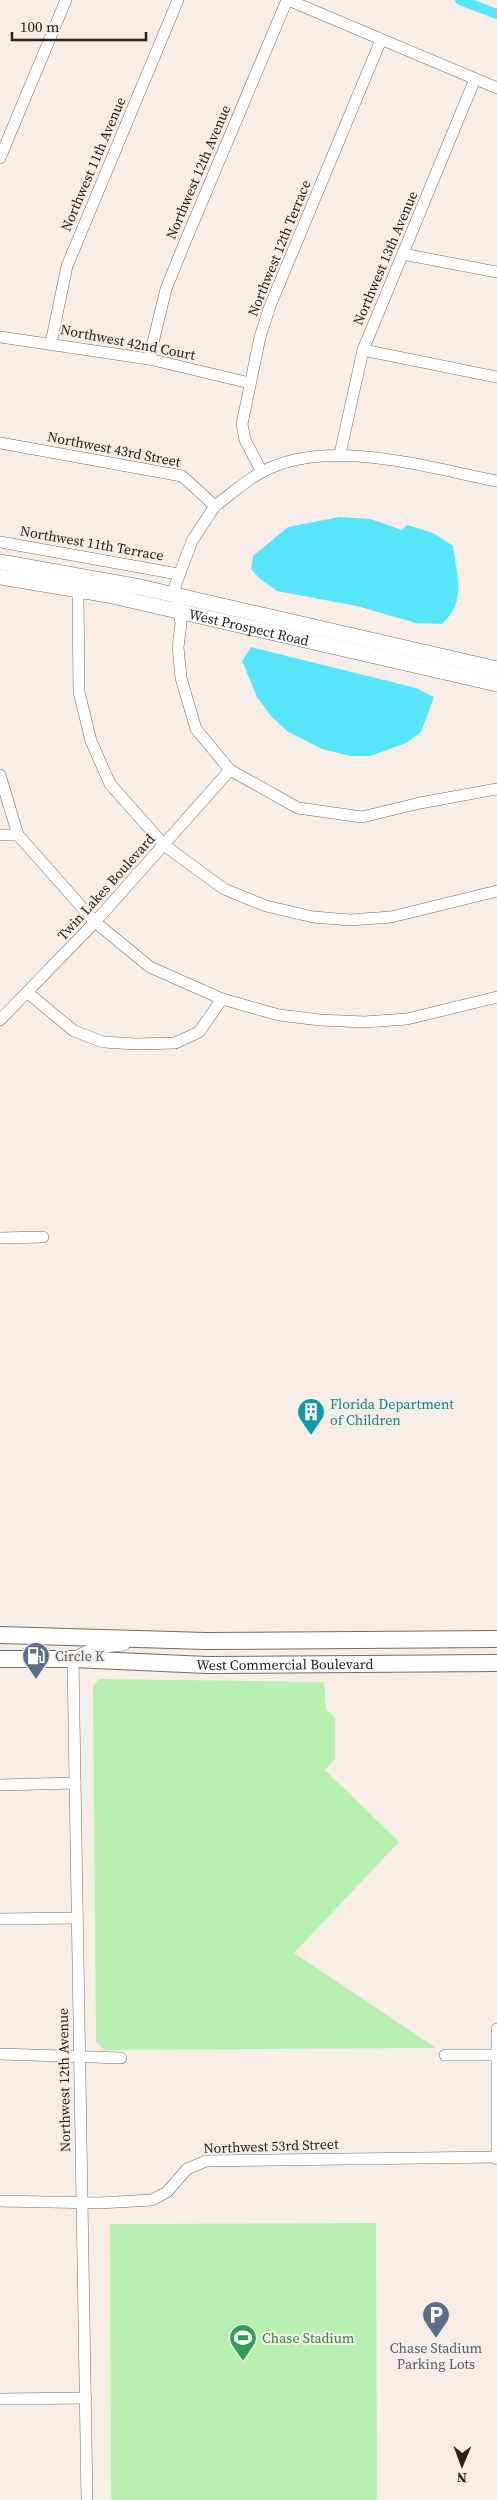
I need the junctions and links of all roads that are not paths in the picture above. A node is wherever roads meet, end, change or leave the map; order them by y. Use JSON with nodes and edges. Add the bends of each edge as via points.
{"nodes":[{"id":1,"x":66,"y":0,"type":"edge"},
{"id":2,"x":178,"y":0,"type":"edge"},
{"id":3,"x":288,"y":0,"type":"edge"},
{"id":4,"x":381,"y":40,"type":"junction"},
{"id":5,"x":475,"y":79,"type":"junction"},
{"id":6,"x":497,"y":88,"type":"edge"},
{"id":7,"x":0,"y":158,"type":"edge"},
{"id":8,"x":403,"y":254,"type":"junction"},
{"id":9,"x":497,"y":272,"type":"edge"},
{"id":10,"x":0,"y":337,"type":"edge"},
{"id":11,"x":51,"y":343,"type":"junction"},
{"id":12,"x":363,"y":350,"type":"junction"},
{"id":13,"x":149,"y":359,"type":"junction"},
{"id":14,"x":497,"y":377,"type":"edge"},
{"id":15,"x":250,"y":383,"type":"junction"},
{"id":16,"x":0,"y":443,"type":"edge"},
{"id":17,"x":340,"y":454,"type":"junction"},
{"id":18,"x":262,"y":472,"type":"junction"},
{"id":19,"x":497,"y":482,"type":"edge"},
{"id":20,"x":215,"y":506,"type":"junction"},
{"id":21,"x":0,"y":542,"type":"edge"},
{"id":22,"x":0,"y":562,"type":"edge"},
{"id":23,"x":178,"y":574,"type":"junction"},
{"id":24,"x":0,"y":577,"type":"edge"},
{"id":25,"x":78,"y":590,"type":"junction"},
{"id":26,"x":176,"y":596,"type":"junction"},
{"id":27,"x":179,"y":611,"type":"junction"},
{"id":28,"x":497,"y":670,"type":"edge"},
{"id":29,"x":497,"y":684,"type":"edge"},
{"id":30,"x":230,"y":770,"type":"junction"},
{"id":31,"x":0,"y":775,"type":"edge"},
{"id":32,"x":497,"y":789,"type":"edge"},
{"id":33,"x":0,"y":835,"type":"edge"},
{"id":34,"x":18,"y":835,"type":"junction"},
{"id":35,"x":164,"y":845,"type":"junction"},
{"id":36,"x":497,"y":891,"type":"edge"},
{"id":37,"x":95,"y":922,"type":"junction"},
{"id":38,"x":28,"y":993,"type":"junction"},
{"id":39,"x":497,"y":997,"type":"edge"},
{"id":40,"x":222,"y":999,"type":"junction"},
{"id":41,"x":0,"y":1020,"type":"edge"},
{"id":42,"x":42,"y":1237,"type":"dead end"},
{"id":43,"x":0,"y":1238,"type":"edge"},
{"id":44,"x":0,"y":1635,"type":"edge"},
{"id":45,"x":45,"y":1636,"type":"junction"},
{"id":46,"x":497,"y":1639,"type":"edge"},
{"id":47,"x":178,"y":1640,"type":"junction"},
{"id":48,"x":0,"y":1650,"type":"edge"},
{"id":49,"x":0,"y":1659,"type":"edge"},
{"id":50,"x":73,"y":1659,"type":"junction"},
{"id":51,"x":497,"y":1663,"type":"edge"},
{"id":52,"x":75,"y":1783,"type":"junction"},
{"id":53,"x":0,"y":1785,"type":"edge"},
{"id":54,"x":76,"y":1918,"type":"junction"},
{"id":55,"x":0,"y":1919,"type":"edge"},
{"id":56,"x":497,"y":2029,"type":"edge"},
{"id":57,"x":0,"y":2054,"type":"edge"},
{"id":58,"x":446,"y":2055,"type":"dead end"},
{"id":59,"x":496,"y":2055,"type":"edge"},
{"id":60,"x":78,"y":2056,"type":"junction"},
{"id":61,"x":121,"y":2058,"type":"dead end"},
{"id":62,"x":497,"y":2158,"type":"edge"},
{"id":63,"x":0,"y":2201,"type":"edge"},
{"id":64,"x":81,"y":2201,"type":"junction"},
{"id":65,"x":86,"y":2398,"type":"junction"},
{"id":66,"x":0,"y":2399,"type":"edge"},
{"id":67,"x":87,"y":2500,"type":"edge"}],
"edges":[{"from":1,"to":7,"type":"street"},
{"from":2,"to":11,"type":"street","name":"Northwest 11th Avenue","via":[[67,266]]},
{"from":3,"to":4,"type":"street"},
{"from":3,"to":13,"type":"street","name":"Northwest 12th Avenue","via":[[166,290]]},
{"from":4,"to":5,"type":"street"},
{"from":4,"to":15,"type":"street","name":"Northwest 12th Terrace","via":[[270,306]]},
{"from":5,"to":6,"type":"street"},
{"from":5,"to":8,"type":"street","name":"Northwest 13th Avenue"},
{"from":8,"to":9,"type":"street"},
{"from":8,"to":12,"type":"street","name":"Northwest 13th Avenue"},
{"from":10,"to":11,"type":"street","name":"Northwest 42nd Court"},
{"from":11,"to":13,"type":"street","name":"Northwest 42nd Court"},
{"from":12,"to":14,"type":"street"},
{"from":12,"to":17,"type":"street","name":"Northwest 13th Avenue"},
{"from":13,"to":15,"type":"street","name":"Northwest 42nd Court"},
{"from":15,"to":18,"type":"street","name":"Northwest 12th Terrace","via":[[242,424],[245,440]]},
{"from":16,"to":20,"type":"street","name":"Northwest 43rd Street","via":[[182,476]]},
{"from":17,"to":18,"type":"street","via":[[301,458]]},
{"from":17,"to":19,"type":"street"},
{"from":18,"to":20,"type":"street"},
{"from":20,"to":23,"type":"street","via":[[192,541]]},
{"from":21,"to":23,"type":"street","name":"Northwest 11th Terrace"},
{"from":22,"to":26,"type":"main road","name":"West Prospect Road"},
{"from":23,"to":26,"type":"street","via":[[174,586]]},
{"from":24,"to":25,"type":"main road","name":"West Prospect Road"},
{"from":25,"to":27,"type":"main road","name":"West Prospect Road"},
{"from":25,"to":35,"type":"street","via":[[78,692],[91,741],[110,784]]},
{"from":26,"to":27,"type":"street"},
{"from":26,"to":28,"type":"main road","name":"West Prospect Road"},
{"from":27,"to":29,"type":"main road","name":"West Prospect Road"},
{"from":27,"to":30,"type":"street","via":[[181,678],[196,729]]},
{"from":30,"to":32,"type":"street","via":[[298,808],[362,817]]},
{"from":30,"to":35,"type":"street","name":"Twin Lakes Boulevard"},
{"from":31,"to":34,"type":"street"},
{"from":33,"to":34,"type":"street"},
{"from":34,"to":37,"type":"street"},
{"from":35,"to":36,"type":"street","via":[[224,889],[266,906],[313,917],[350,920],[391,917]]},
{"from":35,"to":37,"type":"street","name":"Twin Lakes Boulevard"},
{"from":37,"to":38,"type":"street","name":"Twin Lakes Boulevard"},
{"from":37,"to":40,"type":"street","via":[[150,967]]},
{"from":38,"to":40,"type":"street","via":[[74,1031],[103,1042],[136,1044],[175,1043],[199,1032]]},
{"from":38,"to":41,"type":"street","name":"Twin Lakes Boulevard"},
{"from":39,"to":40,"type":"street","via":[[407,1019],[364,1022],[279,1016]]},
{"from":42,"to":43,"type":"street"},
{"from":44,"to":45,"type":"highway","name":"West Commercial Boulevard"},
{"from":45,"to":47,"type":"highway","name":"West Commercial Boulevard"},
{"from":45,"to":48,"type":"highway","via":[[38,1650]]},
{"from":46,"to":47,"type":"highway","name":"West Commercial Boulevard"},
{"from":47,"to":50,"type":"street","name":"West Commercial Boulevard","via":[[98,1647]]},
{"from":49,"to":50,"type":"highway","name":"West Commercial Boulevard"},
{"from":50,"to":51,"type":"highway","name":"West Commercial Boulevard","via":[[207,1665]]},
{"from":50,"to":52,"type":"street","name":"Northwest 12th Avenue"},
{"from":52,"to":53,"type":"street"},
{"from":52,"to":54,"type":"street","name":"Northwest 12th Avenue"},
{"from":54,"to":55,"type":"street"},
{"from":54,"to":60,"type":"street","name":"Northwest 12th Avenue"},
{"from":56,"to":59,"type":"street"},
{"from":57,"to":60,"type":"street"},
{"from":58,"to":59,"type":"street"},
{"from":59,"to":62,"type":"street"},
{"from":60,"to":61,"type":"street"},
{"from":60,"to":64,"type":"street","name":"Northwest 12th Avenue"},
{"from":62,"to":64,"type":"street","name":"Northwest 53rd Street","via":[[206,2161],[187,2169],[167,2192],[152,2200]]},
{"from":63,"to":64,"type":"street","name":"Northwest 53rd Street"},
{"from":64,"to":65,"type":"street","name":"Northwest 12th Avenue"},
{"from":65,"to":66,"type":"street"},
{"from":65,"to":67,"type":"street","name":"Northwest 12th Avenue"}]}
